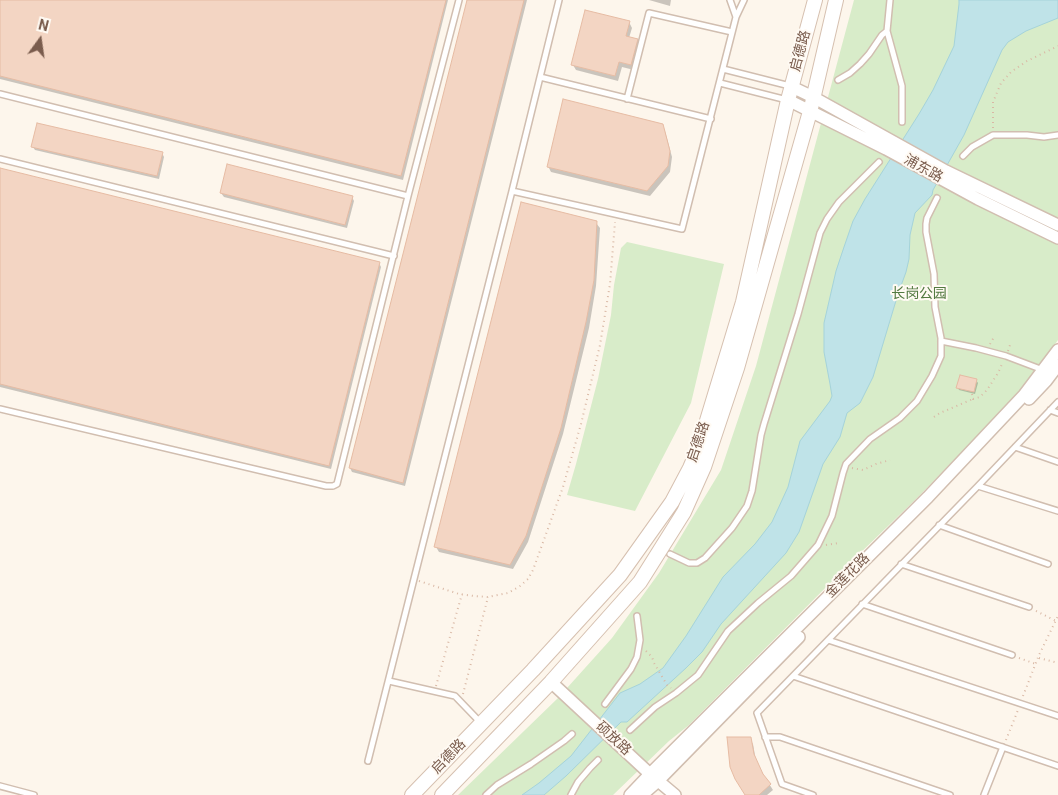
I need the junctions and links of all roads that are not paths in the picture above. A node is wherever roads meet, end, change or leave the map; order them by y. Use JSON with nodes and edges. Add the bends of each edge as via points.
{"nodes":[{"id":1,"x":459,"y":0,"type":"edge"},
{"id":2,"x":559,"y":0,"type":"edge"},
{"id":3,"x":730,"y":0,"type":"edge"},
{"id":4,"x":744,"y":0,"type":"edge"},
{"id":5,"x":815,"y":0,"type":"edge"},
{"id":6,"x":836,"y":0,"type":"edge"},
{"id":7,"x":890,"y":0,"type":"edge"},
{"id":8,"x":736,"y":17,"type":"junction"},
{"id":9,"x":887,"y":30,"type":"junction"},
{"id":10,"x":732,"y":32,"type":"junction"},
{"id":11,"x":723,"y":68,"type":"junction"},
{"id":12,"x":540,"y":77,"type":"junction"},
{"id":13,"x":838,"y":80,"type":"dead end"},
{"id":14,"x":720,"y":83,"type":"junction"},
{"id":15,"x":0,"y":94,"type":"edge"},
{"id":16,"x":790,"y":94,"type":"junction"},
{"id":17,"x":814,"y":97,"type":"junction"},
{"id":18,"x":627,"y":99,"type":"junction"},
{"id":19,"x":810,"y":111,"type":"junction"},
{"id":20,"x":711,"y":120,"type":"junction"},
{"id":21,"x":902,"y":122,"type":"dead end"},
{"id":22,"x":1058,"y":135,"type":"edge"},
{"id":23,"x":963,"y":156,"type":"dead end"},
{"id":24,"x":0,"y":159,"type":"edge"},
{"id":25,"x":879,"y":162,"type":"dead end"},
{"id":26,"x":512,"y":191,"type":"junction"},
{"id":27,"x":408,"y":196,"type":"junction"},
{"id":28,"x":938,"y":198,"type":"dead end"},
{"id":29,"x":1058,"y":225,"type":"edge"},
{"id":30,"x":1058,"y":238,"type":"edge"},
{"id":31,"x":394,"y":256,"type":"junction"},
{"id":32,"x":941,"y":341,"type":"junction"},
{"id":33,"x":1058,"y":350,"type":"edge"},
{"id":34,"x":1058,"y":365,"type":"edge"},
{"id":35,"x":1043,"y":370,"type":"junction"},
{"id":36,"x":1058,"y":402,"type":"edge"},
{"id":37,"x":0,"y":409,"type":"edge"},
{"id":38,"x":1050,"y":410,"type":"junction"},
{"id":39,"x":1058,"y":413,"type":"edge"},
{"id":40,"x":1015,"y":447,"type":"junction"},
{"id":41,"x":1058,"y":462,"type":"edge"},
{"id":42,"x":978,"y":486,"type":"junction"},
{"id":43,"x":1058,"y":511,"type":"edge"},
{"id":44,"x":938,"y":525,"type":"junction"},
{"id":45,"x":670,"y":554,"type":"dead end"},
{"id":46,"x":901,"y":564,"type":"junction"},
{"id":47,"x":1048,"y":564,"type":"dead end"},
{"id":48,"x":862,"y":604,"type":"junction"},
{"id":49,"x":1029,"y":608,"type":"road end"},
{"id":50,"x":637,"y":616,"type":"dead end"},
{"id":51,"x":828,"y":640,"type":"junction"},
{"id":52,"x":1012,"y":655,"type":"road end"},
{"id":53,"x":792,"y":676,"type":"junction"},
{"id":54,"x":389,"y":681,"type":"junction"},
{"id":55,"x":551,"y":682,"type":"junction"},
{"id":56,"x":605,"y":704,"type":"dead end"},
{"id":57,"x":1058,"y":716,"type":"edge"},
{"id":58,"x":481,"y":724,"type":"junction"},
{"id":59,"x":630,"y":730,"type":"dead end"},
{"id":60,"x":572,"y":734,"type":"dead end"},
{"id":61,"x":766,"y":736,"type":"junction"},
{"id":62,"x":1003,"y":747,"type":"junction"},
{"id":63,"x":598,"y":760,"type":"dead end"},
{"id":64,"x":368,"y":762,"type":"dead end"},
{"id":65,"x":1058,"y":766,"type":"edge"},
{"id":66,"x":654,"y":777,"type":"junction"},
{"id":67,"x":0,"y":786,"type":"edge"},
{"id":68,"x":34,"y":795,"type":"edge"},
{"id":69,"x":412,"y":795,"type":"edge"},
{"id":70,"x":442,"y":795,"type":"edge"},
{"id":71,"x":486,"y":795,"type":"edge"},
{"id":72,"x":571,"y":795,"type":"edge"},
{"id":73,"x":630,"y":795,"type":"edge"},
{"id":74,"x":642,"y":795,"type":"edge"},
{"id":75,"x":675,"y":795,"type":"edge"},
{"id":76,"x":813,"y":795,"type":"edge"},
{"id":77,"x":950,"y":795,"type":"edge"},
{"id":78,"x":984,"y":795,"type":"edge"}],
"edges":[{"from":1,"to":27,"type":"lane"},
{"from":2,"to":12,"type":"lane"},
{"from":3,"to":8,"type":"lane"},
{"from":4,"to":8,"type":"lane"},
{"from":5,"to":16,"type":"main road","name":"启德路"},
{"from":6,"to":17,"type":"main road","name":"启德路"},
{"from":7,"to":9,"type":"lane"},
{"from":8,"to":10,"type":"lane"},
{"from":9,"to":13,"type":"lane","via":[[860,64]]},
{"from":9,"to":21,"type":"lane","via":[[902,86]]},
{"from":10,"to":11,"type":"lane"},
{"from":10,"to":18,"type":"lane","via":[[649,13]]},
{"from":11,"to":14,"type":"lane"},
{"from":11,"to":16,"type":"lane"},
{"from":12,"to":18,"type":"lane"},
{"from":12,"to":26,"type":"lane"},
{"from":14,"to":16,"type":"lane"},
{"from":14,"to":20,"type":"lane"},
{"from":15,"to":27,"type":"lane"},
{"from":16,"to":17,"type":"street","name":"浦东路"},
{"from":16,"to":19,"type":"street","name":"浦东路"},
{"from":16,"to":58,"type":"main road","name":"启德路","via":[[743,302],[690,468],[672,502],[620,575]]},
{"from":17,"to":19,"type":"main road","name":"启德路"},
{"from":17,"to":29,"type":"street","name":"浦东路","via":[[946,171]]},
{"from":18,"to":20,"type":"lane"},
{"from":19,"to":30,"type":"street","name":"浦东路"},
{"from":19,"to":55,"type":"main road","name":"启德路","via":[[737,368],[704,467],[684,512],[640,582]]},
{"from":20,"to":26,"type":"lane","via":[[682,229]]},
{"from":22,"to":23,"type":"lane","via":[[994,135],[972,146]]},
{"from":24,"to":31,"type":"lane"},
{"from":25,"to":45,"type":"lane","via":[[839,202],[820,233],[761,434],[747,506],[732,528],[698,563],[689,563]]},
{"from":26,"to":54,"type":"lane"},
{"from":27,"to":31,"type":"lane"},
{"from":28,"to":32,"type":"lane","via":[[928,218],[926,232]]},
{"from":31,"to":37,"type":"lane","via":[[336,485],[326,486]]},
{"from":32,"to":35,"type":"lane","via":[[1006,356]]},
{"from":32,"to":59,"type":"lane","via":[[941,356],[917,401],[900,418],[870,439],[846,465],[832,516],[818,545],[791,576],[728,631],[698,674]]},
{"from":33,"to":35,"type":"street","name":"金莲花路"},
{"from":34,"to":66,"type":"street","name":"金莲花路","via":[[957,475]]},
{"from":35,"to":66,"type":"street","name":"金莲花路","via":[[1024,396],[928,497]]},
{"from":36,"to":38,"type":"lane"},
{"from":38,"to":39,"type":"lane"},
{"from":38,"to":40,"type":"lane"},
{"from":40,"to":41,"type":"lane"},
{"from":40,"to":42,"type":"lane"},
{"from":42,"to":43,"type":"lane"},
{"from":42,"to":44,"type":"lane"},
{"from":44,"to":46,"type":"lane"},
{"from":44,"to":47,"type":"lane"},
{"from":46,"to":48,"type":"lane"},
{"from":46,"to":49,"type":"lane"},
{"from":48,"to":51,"type":"lane"},
{"from":48,"to":52,"type":"lane"},
{"from":50,"to":56,"type":"lane","via":[[640,640],[634,664]]},
{"from":51,"to":53,"type":"lane"},
{"from":51,"to":57,"type":"lane"},
{"from":53,"to":61,"type":"lane","via":[[757,713]]},
{"from":53,"to":62,"type":"lane"},
{"from":54,"to":58,"type":"lane","via":[[455,696]]},
{"from":54,"to":64,"type":"lane"},
{"from":55,"to":66,"type":"street","name":"硕放路"},
{"from":55,"to":70,"type":"main road","name":"启德路"},
{"from":58,"to":69,"type":"main road","name":"启德路"},
{"from":60,"to":71,"type":"lane"},
{"from":61,"to":76,"type":"lane","via":[[782,784]]},
{"from":61,"to":77,"type":"lane","via":[[780,737]]},
{"from":62,"to":65,"type":"lane"},
{"from":62,"to":78,"type":"lane"},
{"from":63,"to":72,"type":"lane"},
{"from":66,"to":73,"type":"street","name":"金莲花路"},
{"from":66,"to":74,"type":"street","name":"金莲花路"},
{"from":66,"to":75,"type":"street","name":"硕放路"},
{"from":67,"to":68,"type":"lane"}]}
